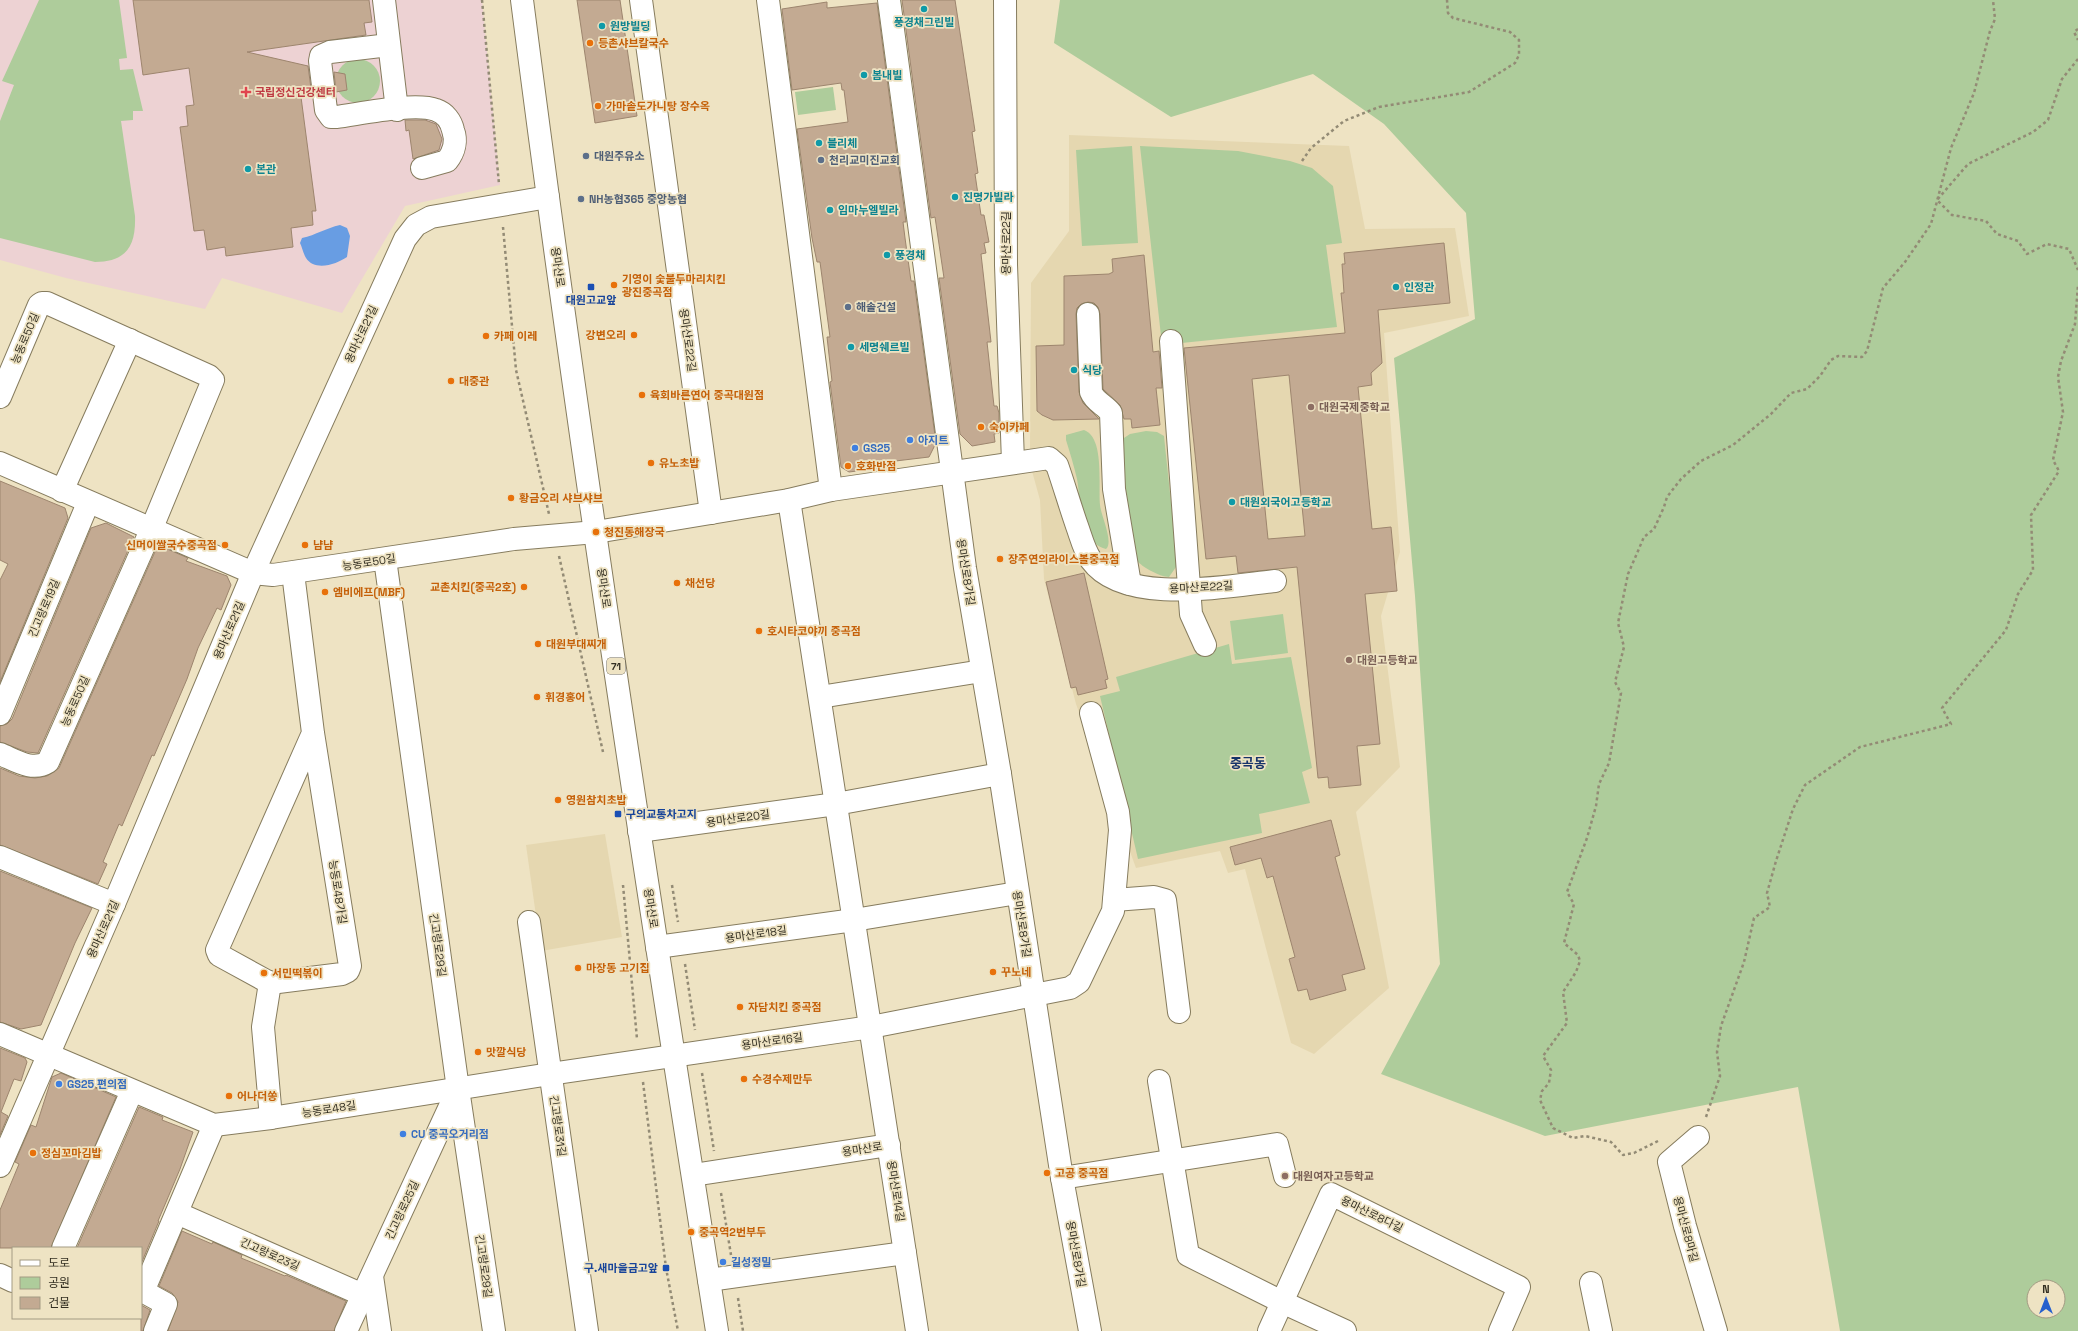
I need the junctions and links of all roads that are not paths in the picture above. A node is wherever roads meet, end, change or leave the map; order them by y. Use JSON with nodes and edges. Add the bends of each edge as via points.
{"nodes":[{"id":1,"x":384,"y":0,"type":"edge"},
{"id":2,"x":522,"y":0,"type":"edge"},
{"id":3,"x":641,"y":0,"type":"edge"},
{"id":4,"x":768,"y":0,"type":"edge"},
{"id":5,"x":889,"y":0,"type":"edge"},
{"id":6,"x":1005,"y":0,"type":"edge"},
{"id":7,"x":389,"y":45,"type":"junction"},
{"id":8,"x":397,"y":110,"type":"junction"},
{"id":9,"x":422,"y":168,"type":"dead end"},
{"id":10,"x":548,"y":196,"type":"junction"},
{"id":11,"x":1088,"y":314,"type":"dead end"},
{"id":12,"x":130,"y":340,"type":"junction"},
{"id":13,"x":1171,"y":341,"type":"dead end"},
{"id":14,"x":0,"y":397,"type":"edge"},
{"id":15,"x":1013,"y":462,"type":"junction"},
{"id":16,"x":1,"y":465,"type":"edge"},
{"id":17,"x":951,"y":473,"type":"junction"},
{"id":18,"x":831,"y":490,"type":"junction"},
{"id":19,"x":62,"y":491,"type":"junction"},
{"id":20,"x":789,"y":500,"type":"junction"},
{"id":21,"x":88,"y":503,"type":"junction"},
{"id":22,"x":712,"y":513,"type":"junction"},
{"id":23,"x":151,"y":530,"type":"junction"},
{"id":24,"x":596,"y":532,"type":"junction"},
{"id":25,"x":385,"y":559,"type":"junction"},
{"id":26,"x":253,"y":573,"type":"junction"},
{"id":27,"x":293,"y":573,"type":"junction"},
{"id":28,"x":1275,"y":581,"type":"dead end"},
{"id":29,"x":1130,"y":584,"type":"junction"},
{"id":30,"x":1190,"y":589,"type":"junction"},
{"id":31,"x":1205,"y":645,"type":"dead end"},
{"id":32,"x":982,"y":671,"type":"junction"},
{"id":33,"x":820,"y":697,"type":"junction"},
{"id":34,"x":1091,"y":713,"type":"dead end"},
{"id":35,"x":0,"y":714,"type":"edge"},
{"id":36,"x":313,"y":733,"type":"junction"},
{"id":37,"x":0,"y":754,"type":"edge"},
{"id":38,"x":1000,"y":774,"type":"junction"},
{"id":39,"x":836,"y":804,"type":"junction"},
{"id":40,"x":639,"y":831,"type":"junction"},
{"id":41,"x":0,"y":857,"type":"edge"},
{"id":42,"x":1017,"y":892,"type":"junction"},
{"id":43,"x":1114,"y":900,"type":"junction"},
{"id":44,"x":114,"y":904,"type":"junction"},
{"id":45,"x":854,"y":920,"type":"junction"},
{"id":46,"x":530,"y":922,"type":"dead end"},
{"id":47,"x":657,"y":947,"type":"junction"},
{"id":48,"x":270,"y":983,"type":"junction"},
{"id":49,"x":1034,"y":996,"type":"junction"},
{"id":50,"x":1179,"y":1012,"type":"dead end"},
{"id":51,"x":870,"y":1027,"type":"junction"},
{"id":52,"x":0,"y":1034,"type":"edge"},
{"id":53,"x":47,"y":1054,"type":"junction"},
{"id":54,"x":674,"y":1055,"type":"junction"},
{"id":55,"x":550,"y":1074,"type":"junction"},
{"id":56,"x":1159,"y":1082,"type":"dead end"},
{"id":57,"x":458,"y":1089,"type":"junction"},
{"id":58,"x":132,"y":1091,"type":"junction"},
{"id":59,"x":271,"y":1118,"type":"junction"},
{"id":60,"x":214,"y":1126,"type":"junction"},
{"id":61,"x":1698,"y":1137,"type":"road end"},
{"id":62,"x":889,"y":1145,"type":"junction"},
{"id":63,"x":1172,"y":1160,"type":"junction"},
{"id":64,"x":0,"y":1166,"type":"edge"},
{"id":65,"x":693,"y":1174,"type":"junction"},
{"id":66,"x":1284,"y":1176,"type":"dead end"},
{"id":67,"x":1062,"y":1178,"type":"junction"},
{"id":68,"x":177,"y":1213,"type":"junction"},
{"id":69,"x":63,"y":1247,"type":"edge"},
{"id":70,"x":905,"y":1253,"type":"junction"},
{"id":71,"x":0,"y":1275,"type":"edge"},
{"id":72,"x":12,"y":1280,"type":"edge"},
{"id":73,"x":709,"y":1280,"type":"junction"},
{"id":74,"x":1591,"y":1283,"type":"dead end"},
{"id":75,"x":367,"y":1285,"type":"junction"},
{"id":76,"x":1282,"y":1302,"type":"junction"},
{"id":77,"x":155,"y":1331,"type":"edge"},
{"id":78,"x":346,"y":1331,"type":"edge"},
{"id":79,"x":380,"y":1331,"type":"edge"},
{"id":80,"x":494,"y":1331,"type":"edge"},
{"id":81,"x":587,"y":1331,"type":"edge"},
{"id":82,"x":717,"y":1331,"type":"edge"},
{"id":83,"x":917,"y":1331,"type":"edge"},
{"id":84,"x":1090,"y":1331,"type":"edge"},
{"id":85,"x":1269,"y":1331,"type":"edge"},
{"id":86,"x":1345,"y":1331,"type":"edge"},
{"id":87,"x":1500,"y":1331,"type":"edge"},
{"id":88,"x":1601,"y":1331,"type":"edge"},
{"id":89,"x":1716,"y":1331,"type":"edge"}],
"edges":[{"from":1,"to":7,"type":"street"},
{"from":2,"to":10,"type":"street","name":"용마산로","number":"71"},
{"from":3,"to":22,"type":"street","name":"용마산로22길"},
{"from":4,"to":18,"type":"street"},
{"from":5,"to":17,"type":"street"},
{"from":6,"to":15,"type":"street","name":"용마산로22길","via":[[1006,273]]},
{"from":7,"to":8,"type":"street"},
{"from":7,"to":8,"type":"street","via":[[324,53],[320,60],[323,89],[326,110],[331,117]]},
{"from":8,"to":9,"type":"street","via":[[423,107],[436,110],[450,122],[456,139],[451,156],[441,164]]},
{"from":10,"to":24,"type":"street","name":"용마산로","number":"71"},
{"from":10,"to":26,"type":"street","name":"용마산로21길","via":[[431,217],[410,230]]},
{"from":11,"to":29,"type":"street","via":[[1091,392],[1094,399],[1106,406],[1111,413],[1115,500]]},
{"from":12,"to":14,"type":"street","name":"능동로50길","via":[[42,302]]},
{"from":12,"to":19,"type":"street"},
{"from":12,"to":23,"type":"street","name":"능동로50길","via":[[213,380]]},
{"from":13,"to":30,"type":"street"},
{"from":15,"to":17,"type":"street","name":"용마산로22길"},
{"from":15,"to":29,"type":"street","name":"용마산로22길","via":[[1045,458],[1055,462],[1086,551],[1098,567],[1114,578]]},
{"from":16,"to":19,"type":"street","name":"능동로50길"},
{"from":17,"to":18,"type":"street","name":"용마산로22길"},
{"from":17,"to":32,"type":"street","name":"용마산로8가길"},
{"from":18,"to":20,"type":"street","name":"용마산로22길"},
{"from":19,"to":21,"type":"street","name":"능동로50길"},
{"from":20,"to":22,"type":"street","name":"용마산로22길"},
{"from":20,"to":33,"type":"street"},
{"from":21,"to":23,"type":"street","name":"능동로50길"},
{"from":21,"to":35,"type":"street","name":"긴고랑로19길"},
{"from":22,"to":24,"type":"street","name":"용마산로22길"},
{"from":23,"to":26,"type":"street","name":"능동로50길"},
{"from":23,"to":37,"type":"street","name":"능동로50길","via":[[48,762],[33,767]]},
{"from":24,"to":25,"type":"street","name":"능동로50길","via":[[514,539]]},
{"from":24,"to":40,"type":"street","name":"용마산로","number":"71"},
{"from":25,"to":27,"type":"street","name":"능동로50길"},
{"from":25,"to":57,"type":"street","name":"긴고랑로29길"},
{"from":26,"to":27,"type":"street","name":"능동로50길"},
{"from":26,"to":44,"type":"street","name":"용마산로21길"},
{"from":27,"to":36,"type":"street","name":"능동로48가길"},
{"from":28,"to":30,"type":"street","name":"용마산로22길"},
{"from":29,"to":30,"type":"street","name":"용마산로22길"},
{"from":30,"to":31,"type":"street","via":[[1193,620]]},
{"from":32,"to":33,"type":"street"},
{"from":32,"to":38,"type":"street","name":"용마산로8가길"},
{"from":33,"to":39,"type":"street"},
{"from":34,"to":43,"type":"street","name":"용마산로16길","via":[[1120,821]]},
{"from":36,"to":48,"type":"street","via":[[217,950],[222,956]]},
{"from":36,"to":48,"type":"street","name":"능동로48가길","via":[[350,969],[342,974]]},
{"from":38,"to":39,"type":"street","name":"용마산로20길"},
{"from":38,"to":42,"type":"street","name":"용마산로8가길"},
{"from":39,"to":40,"type":"street","name":"용마산로20길"},
{"from":39,"to":45,"type":"street"},
{"from":40,"to":47,"type":"street","name":"용마산로","number":"71"},
{"from":41,"to":44,"type":"street"},
{"from":42,"to":45,"type":"street","name":"용마산로18길"},
{"from":42,"to":49,"type":"street","name":"용마산로8가길"},
{"from":43,"to":49,"type":"street","name":"용마산로16길","via":[[1109,923],[1077,984]]},
{"from":43,"to":50,"type":"street","via":[[1154,897],[1164,900]]},
{"from":44,"to":53,"type":"street","name":"용마산로21길"},
{"from":45,"to":47,"type":"street","name":"용마산로18길"},
{"from":45,"to":51,"type":"street"},
{"from":46,"to":55,"type":"street","name":"긴고랑로31길"},
{"from":47,"to":54,"type":"street","name":"용마산로","number":"71"},
{"from":48,"to":59,"type":"street","via":[[262,1027]]},
{"from":49,"to":51,"type":"street","name":"용마산로16길"},
{"from":49,"to":67,"type":"street","name":"용마산로8가길"},
{"from":51,"to":54,"type":"street","name":"용마산로16길"},
{"from":51,"to":62,"type":"street","name":"용마산로14길"},
{"from":52,"to":53,"type":"street"},
{"from":53,"to":58,"type":"street"},
{"from":53,"to":64,"type":"street","name":"용마산로21길"},
{"from":54,"to":55,"type":"street","name":"능동로48길"},
{"from":54,"to":65,"type":"street","name":"용마산로","number":"71"},
{"from":55,"to":57,"type":"street","name":"능동로48길"},
{"from":55,"to":81,"type":"street","name":"긴고랑로31길"},
{"from":56,"to":63,"type":"street"},
{"from":57,"to":59,"type":"street","name":"능동로48길"},
{"from":57,"to":75,"type":"street","name":"긴고랑로25길"},
{"from":57,"to":80,"type":"street","name":"긴고랑로29길"},
{"from":58,"to":60,"type":"street"},
{"from":58,"to":69,"type":"street"},
{"from":59,"to":60,"type":"street","name":"능동로48길"},
{"from":60,"to":68,"type":"street"},
{"from":61,"to":89,"type":"street","name":"용마산로8마길","via":[[1670,1162],[1685,1226]]},
{"from":62,"to":65,"type":"street","name":"용마산로"},
{"from":62,"to":70,"type":"street","name":"용마산로14길"},
{"from":63,"to":66,"type":"street","via":[[1277,1144]]},
{"from":63,"to":67,"type":"street"},
{"from":63,"to":76,"type":"street","via":[[1188,1255]]},
{"from":65,"to":73,"type":"street","name":"용마산로","number":"71"},
{"from":67,"to":84,"type":"street","name":"용마산로8가길"},
{"from":68,"to":75,"type":"street","name":"긴고랑로23길"},
{"from":68,"to":77,"type":"street","via":[[145,1290],[148,1295],[166,1304]]},
{"from":70,"to":73,"type":"street"},
{"from":70,"to":83,"type":"street","name":"용마산로14길"},
{"from":71,"to":72,"type":"street"},
{"from":73,"to":82,"type":"street","name":"용마산로","number":"71"},
{"from":74,"to":88,"type":"street"},
{"from":75,"to":78,"type":"street","name":"긴고랑로25길"},
{"from":75,"to":79,"type":"street"},
{"from":76,"to":85,"type":"street","name":"용마산로8다길"},
{"from":76,"to":86,"type":"street"},
{"from":76,"to":87,"type":"street","name":"용마산로8다길","via":[[1331,1194],[1519,1287]]}]}
